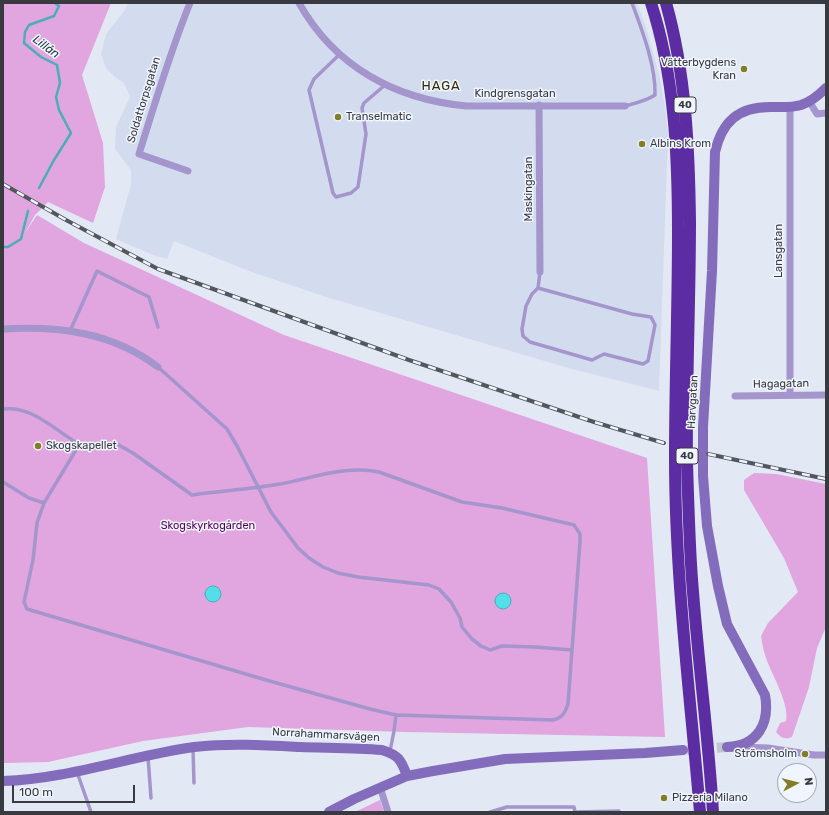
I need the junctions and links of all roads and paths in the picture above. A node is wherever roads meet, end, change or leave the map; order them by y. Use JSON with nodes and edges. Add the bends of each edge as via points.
{"nodes":[{"id":1,"x":190,"y":3,"type":"edge"},
{"id":2,"x":299,"y":3,"type":"edge"},
{"id":3,"x":632,"y":3,"type":"edge"},
{"id":4,"x":651,"y":3,"type":"edge"},
{"id":5,"x":666,"y":3,"type":"edge"},
{"id":6,"x":340,"y":54,"type":"junction"},
{"id":7,"x":385,"y":85,"type":"junction"},
{"id":8,"x":826,"y":88,"type":"edge"},
{"id":9,"x":809,"y":101,"type":"junction"},
{"id":10,"x":539,"y":105,"type":"junction"},
{"id":11,"x":625,"y":106,"type":"joint"},
{"id":12,"x":790,"y":107,"type":"junction"},
{"id":13,"x":826,"y":113,"type":"edge"},
{"id":14,"x":188,"y":171,"type":"dead end"},
{"id":15,"x":540,"y":272,"type":"joint"},
{"id":16,"x":538,"y":288,"type":"junction"},
{"id":17,"x":158,"y":327,"type":"dead end"},
{"id":18,"x":3,"y":329,"type":"edge"},
{"id":19,"x":70,"y":331,"type":"junction"},
{"id":20,"x":158,"y":367,"type":"joint"},
{"id":21,"x":790,"y":395,"type":"junction"},
{"id":22,"x":826,"y":395,"type":"edge"},
{"id":23,"x":735,"y":396,"type":"dead end"},
{"id":24,"x":3,"y":409,"type":"edge"},
{"id":25,"x":79,"y":445,"type":"junction"},
{"id":26,"x":3,"y":482,"type":"edge"},
{"id":27,"x":257,"y":487,"type":"junction"},
{"id":28,"x":44,"y":503,"type":"junction"},
{"id":29,"x":572,"y":650,"type":"junction"},
{"id":30,"x":396,"y":715,"type":"junction"},
{"id":31,"x":732,"y":747,"type":"joint"},
{"id":32,"x":193,"y":748,"type":"junction"},
{"id":33,"x":683,"y":750,"type":"tunnel mouth"},
{"id":34,"x":389,"y":752,"type":"junction"},
{"id":35,"x":148,"y":756,"type":"junction"},
{"id":36,"x":826,"y":756,"type":"edge"},
{"id":37,"x":77,"y":771,"type":"junction"},
{"id":38,"x":407,"y":776,"type":"junction"},
{"id":39,"x":3,"y":781,"type":"edge"},
{"id":40,"x":194,"y":783,"type":"dead end"},
{"id":41,"x":380,"y":787,"type":"junction"},
{"id":42,"x":151,"y":798,"type":"dead end"},
{"id":43,"x":507,"y":807,"type":"junction"},
{"id":44,"x":619,"y":811,"type":"edge"},
{"id":45,"x":91,"y":812,"type":"edge"},
{"id":46,"x":329,"y":812,"type":"edge"},
{"id":47,"x":388,"y":812,"type":"edge"},
{"id":48,"x":490,"y":812,"type":"edge"},
{"id":49,"x":507,"y":812,"type":"edge"},
{"id":50,"x":700,"y":812,"type":"edge"},
{"id":51,"x":713,"y":812,"type":"edge"}],
"edges":[{"from":1,"to":14,"type":"street","name":"Soldattorpsgatan","via":[[174,41],[139,154]]},
{"from":2,"to":6,"type":"street","name":"Kindgrensgatan","via":[[316,28]]},
{"from":3,"to":11,"type":"lane","via":[[649,55],[655,95],[639,103]]},
{"from":4,"to":50,"type":"highway","number":"40","via":[[666,63],[677,160],[676,522]]},
{"from":5,"to":51,"type":"highway","number":"40","via":[[676,43],[688,139],[688,518]]},
{"from":6,"to":7,"type":"street","name":"Kindgrensgatan"},
{"from":6,"to":7,"type":"lane","via":[[314,79],[309,90],[332,194],[336,197],[351,193],[358,187],[366,134],[362,108],[364,103]]},
{"from":7,"to":10,"type":"street","name":"Kindgrensgatan","via":[[410,94],[466,106]]},
{"from":8,"to":9,"type":"street","name":"Harvgatan"},
{"from":9,"to":12,"type":"street","name":"Harvgatan"},
{"from":9,"to":13,"type":"street","via":[[817,114]]},
{"from":10,"to":11,"type":"street","name":"Kindgrensgatan"},
{"from":10,"to":15,"type":"street","name":"Maskingatan"},
{"from":12,"to":21,"type":"street","name":"Lansgatan"},
{"from":12,"to":31,"type":"street","name":"Harvgatan","via":[[750,109],[731,119],[718,140],[713,165],[712,271],[703,476],[707,526],[727,624],[765,695],[767,707],[766,719],[761,730],[752,740]]},
{"from":15,"to":16,"type":"lane"},
{"from":16,"to":16,"type":"lane","via":[[526,306],[522,329],[523,336],[530,342],[592,360],[604,354],[643,364],[648,361],[655,325],[651,317]]},
{"from":17,"to":19,"type":"lane","via":[[149,297],[96,271]]},
{"from":18,"to":19,"type":"street"},
{"from":19,"to":20,"type":"street","via":[[87,333],[113,342],[144,356]]},
{"from":20,"to":27,"type":"lane","via":[[226,429],[241,452]]},
{"from":21,"to":22,"type":"street","name":"Hagagatan"},
{"from":21,"to":23,"type":"street","name":"Hagagatan"},
{"from":24,"to":25,"type":"lane","via":[[14,408],[28,412]]},
{"from":25,"to":27,"type":"lane","via":[[98,449],[117,444],[192,495]]},
{"from":25,"to":28,"type":"lane"},
{"from":26,"to":28,"type":"lane","via":[[29,498]]},
{"from":27,"to":29,"type":"lane","via":[[271,512],[298,548],[323,567],[358,577],[429,584],[439,589],[452,602],[462,627],[472,639],[490,650],[502,646]]},
{"from":27,"to":29,"type":"lane","via":[[351,469],[367,469],[462,502],[502,508],[574,525],[580,534],[580,542]]},
{"from":28,"to":30,"type":"lane","via":[[37,524],[24,602],[26,609],[266,680]]},
{"from":29,"to":30,"type":"lane","via":[[568,704],[560,718],[553,720]]},
{"from":30,"to":34,"type":"lane"},
{"from":31,"to":36,"type":"street","via":[[768,748]]},
{"from":32,"to":34,"type":"street","name":"Norrahammarsvägen","via":[[252,744]]},
{"from":32,"to":35,"type":"street","name":"Norrahammarsvägen"},
{"from":32,"to":40,"type":"lane"},
{"from":33,"to":38,"type":"street","via":[[505,759]]},
{"from":34,"to":38,"type":"street","name":"Norrahammarsvägen","via":[[395,754],[402,763]]},
{"from":35,"to":37,"type":"street","name":"Norrahammarsvägen"},
{"from":35,"to":42,"type":"lane"},
{"from":37,"to":39,"type":"street","name":"Norrahammarsvägen"},
{"from":37,"to":45,"type":"lane"},
{"from":38,"to":41,"type":"street"},
{"from":41,"to":46,"type":"street"},
{"from":41,"to":47,"type":"street"},
{"from":43,"to":44,"type":"lane","via":[[574,807],[575,812]]},
{"from":43,"to":48,"type":"lane"},
{"from":43,"to":49,"type":"lane"}]}
